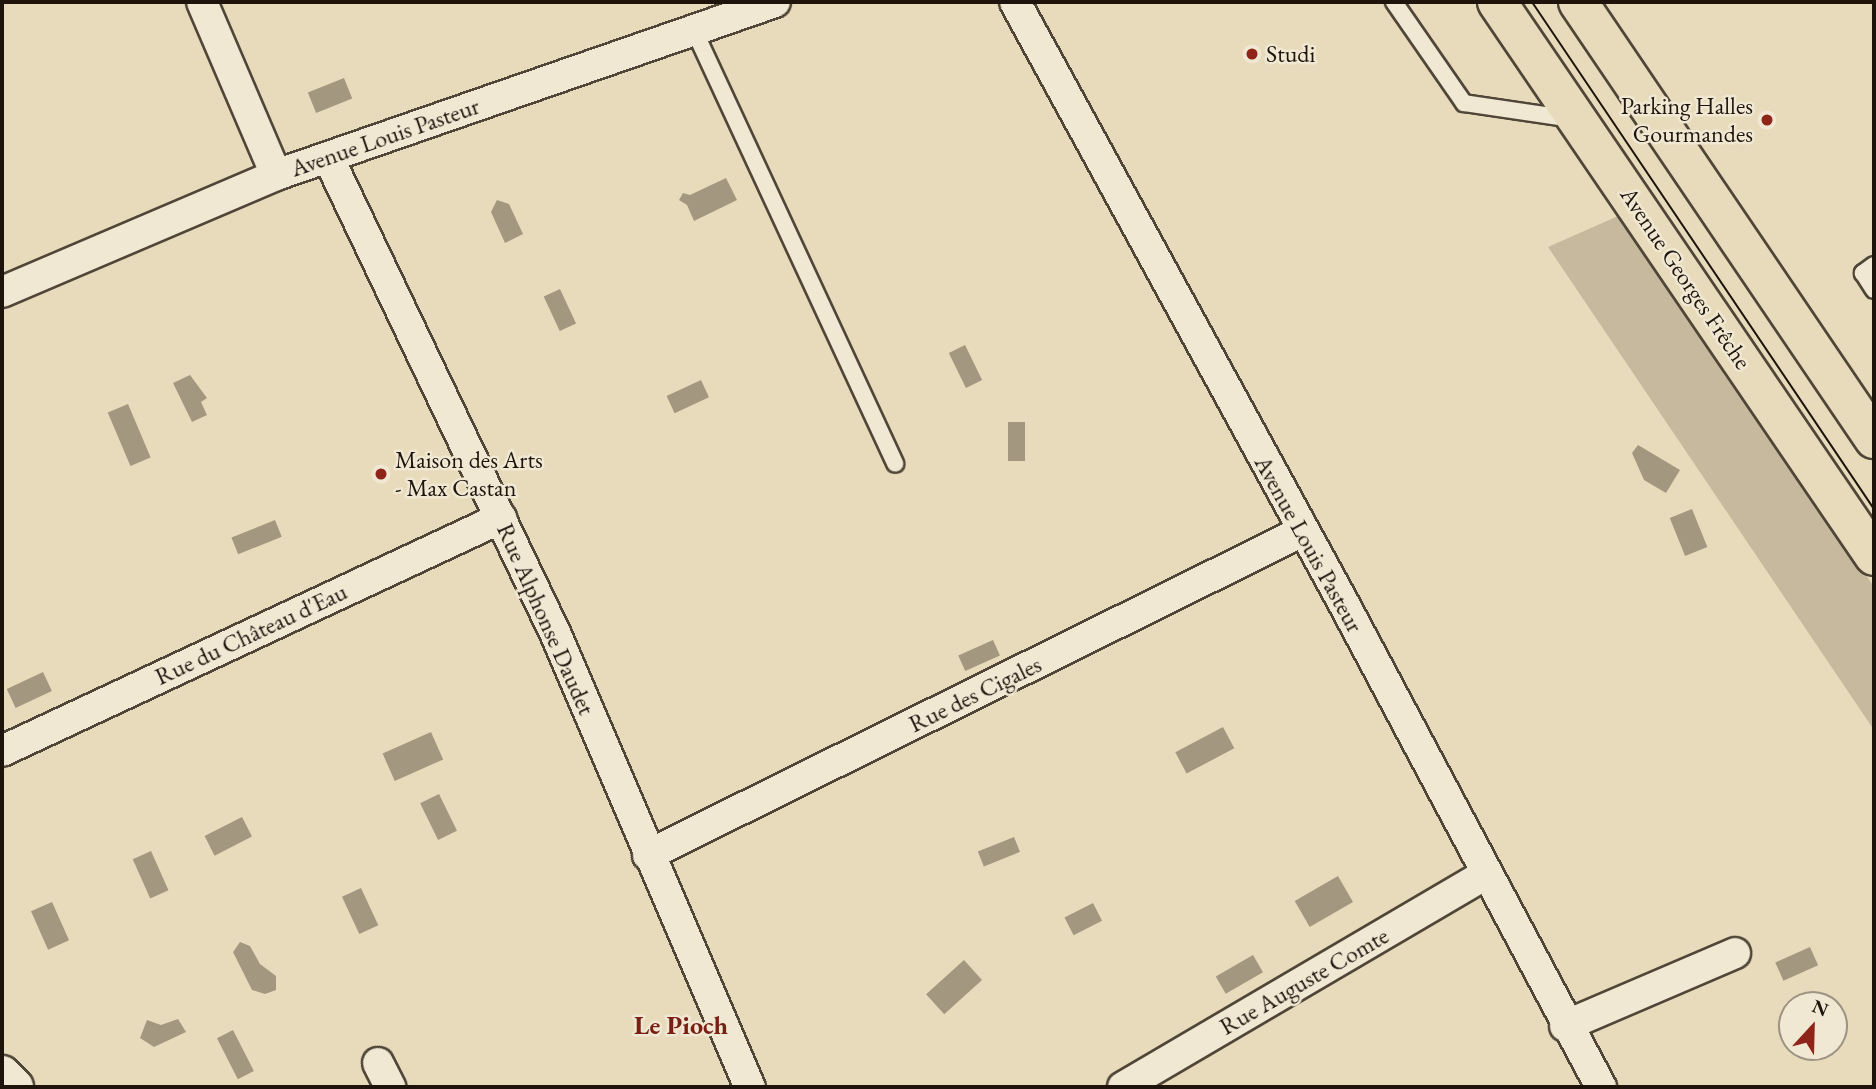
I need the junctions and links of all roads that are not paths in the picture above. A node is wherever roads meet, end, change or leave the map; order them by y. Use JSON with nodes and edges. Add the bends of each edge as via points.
{"nodes":[{"id":1,"x":202,"y":2,"type":"edge"},
{"id":2,"x":775,"y":2,"type":"edge"},
{"id":3,"x":1015,"y":2,"type":"edge"},
{"id":4,"x":1394,"y":2,"type":"edge"},
{"id":5,"x":1497,"y":2,"type":"edge"},
{"id":6,"x":1578,"y":2,"type":"edge"},
{"id":7,"x":694,"y":30,"type":"junction"},
{"id":8,"x":1578,"y":120,"type":"junction"},
{"id":9,"x":328,"y":157,"type":"junction"},
{"id":10,"x":276,"y":175,"type":"junction"},
{"id":11,"x":1874,"y":265,"type":"edge"},
{"id":12,"x":1874,"y":290,"type":"edge"},
{"id":13,"x":2,"y":292,"type":"edge"},
{"id":14,"x":1874,"y":439,"type":"edge"},
{"id":15,"x":895,"y":464,"type":"dead end"},
{"id":16,"x":501,"y":518,"type":"junction"},
{"id":17,"x":1301,"y":532,"type":"junction"},
{"id":18,"x":1874,"y":556,"type":"edge"},
{"id":19,"x":2,"y":751,"type":"edge"},
{"id":20,"x":648,"y":855,"type":"junction"},
{"id":21,"x":1485,"y":875,"type":"junction"},
{"id":22,"x":1735,"y":953,"type":"dead end"},
{"id":23,"x":1565,"y":1026,"type":"junction"},
{"id":24,"x":2,"y":1075,"type":"edge"},
{"id":25,"x":14,"y":1087,"type":"edge"},
{"id":26,"x":750,"y":1087,"type":"edge"},
{"id":27,"x":1123,"y":1087,"type":"edge"},
{"id":28,"x":1601,"y":1087,"type":"edge"}],
"edges":[{"from":1,"to":10,"type":"street"},
{"from":2,"to":7,"type":"street","name":"Avenue Louis Pasteur"},
{"from":3,"to":17,"type":"street","name":"Avenue Louis Pasteur"},
{"from":4,"to":8,"type":"lane","via":[[1464,103]]},
{"from":5,"to":8,"type":"main road","name":"Avenue Georges Frêche"},
{"from":6,"to":14,"type":"main road"},
{"from":7,"to":9,"type":"street","name":"Avenue Louis Pasteur"},
{"from":7,"to":15,"type":"lane"},
{"from":8,"to":18,"type":"main road","name":"Avenue Georges Frêche"},
{"from":9,"to":10,"type":"street","name":"Avenue Louis Pasteur"},
{"from":9,"to":16,"type":"street","name":"Rue Alphonse Daudet"},
{"from":10,"to":13,"type":"street","name":"Avenue Louis Pasteur"},
{"from":11,"to":12,"type":"lane","via":[[1863,273]]},
{"from":16,"to":19,"type":"street","name":"Rue du Château d'Eau"},
{"from":16,"to":20,"type":"street","name":"Rue Alphonse Daudet","via":[[556,635]]},
{"from":17,"to":20,"type":"street","name":"Rue des Cigales"},
{"from":17,"to":21,"type":"street","name":"Avenue Louis Pasteur","via":[[1344,604]]},
{"from":20,"to":26,"type":"street","name":"Rue Alphonse Daudet"},
{"from":21,"to":23,"type":"street","name":"Avenue Louis Pasteur"},
{"from":21,"to":27,"type":"street","name":"Rue Auguste Comte"},
{"from":22,"to":23,"type":"street"},
{"from":23,"to":28,"type":"street","name":"Avenue Louis Pasteur"},
{"from":24,"to":25,"type":"main road"}]}
